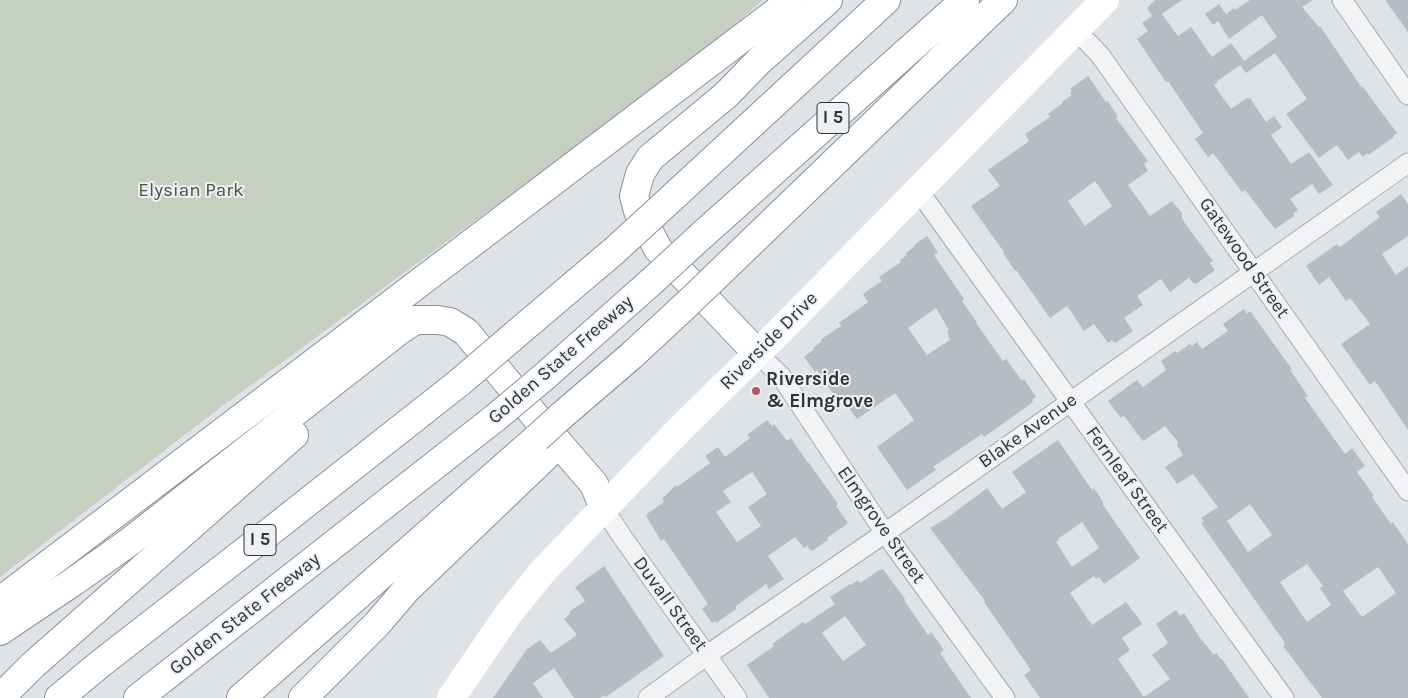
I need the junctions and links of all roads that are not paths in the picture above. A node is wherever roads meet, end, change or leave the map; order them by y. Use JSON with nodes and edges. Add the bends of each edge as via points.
{"nodes":[{"id":1,"x":792,"y":0,"type":"edge"},
{"id":2,"x":828,"y":0,"type":"edge"},
{"id":3,"x":886,"y":0,"type":"edge"},
{"id":4,"x":965,"y":0,"type":"edge"},
{"id":5,"x":1003,"y":0,"type":"edge"},
{"id":6,"x":1105,"y":0,"type":"edge"},
{"id":7,"x":1342,"y":0,"type":"edge"},
{"id":8,"x":1075,"y":29,"type":"junction"},
{"id":9,"x":1408,"y":95,"type":"edge"},
{"id":10,"x":1408,"y":163,"type":"edge"},
{"id":11,"x":918,"y":190,"type":"junction"},
{"id":12,"x":1254,"y":272,"type":"junction"},
{"id":13,"x":431,"y":320,"type":"junction"},
{"id":14,"x":758,"y":353,"type":"junction"},
{"id":15,"x":1071,"y":401,"type":"junction"},
{"id":16,"x":543,"y":445,"type":"junction"},
{"id":17,"x":1408,"y":491,"type":"edge"},
{"id":18,"x":604,"y":509,"type":"junction"},
{"id":19,"x":885,"y":533,"type":"junction"},
{"id":20,"x":0,"y":600,"type":"edge"},
{"id":21,"x":0,"y":631,"type":"edge"},
{"id":22,"x":707,"y":655,"type":"junction"},
{"id":23,"x":0,"y":698,"type":"edge"},
{"id":24,"x":59,"y":698,"type":"edge"},
{"id":25,"x":138,"y":698,"type":"edge"},
{"id":26,"x":241,"y":698,"type":"edge"},
{"id":27,"x":303,"y":698,"type":"edge"},
{"id":28,"x":451,"y":698,"type":"edge"},
{"id":29,"x":648,"y":698,"type":"edge"},
{"id":30,"x":737,"y":698,"type":"edge"},
{"id":31,"x":1005,"y":698,"type":"edge"},
{"id":32,"x":1284,"y":698,"type":"edge"}],
"edges":[{"from":1,"to":20,"type":"main road"},
{"from":2,"to":14,"type":"main road","via":[[726,96],[650,158],[640,174],[634,196],[638,211],[658,249]]},
{"from":3,"to":24,"type":"main road","number":"I 5","bridge":true,"via":[[614,251],[460,382]]},
{"from":4,"to":25,"type":"main road","name":"Golden State Freeway","number":"I 5","bridge":true,"via":[[495,418]]},
{"from":5,"to":16,"type":"main road","bridge":true,"via":[[630,356]]},
{"from":6,"to":8,"type":"main road","name":"Riverside Drive"},
{"from":7,"to":9,"type":"street"},
{"from":8,"to":11,"type":"main road","name":"Riverside Drive"},
{"from":8,"to":12,"type":"street","name":"Gatewood Street","via":[[1100,55]]},
{"from":10,"to":12,"type":"street","name":"Blake Avenue"},
{"from":11,"to":14,"type":"main road","name":"Riverside Drive"},
{"from":11,"to":15,"type":"street","name":"Fernleaf Street"},
{"from":12,"to":15,"type":"street","name":"Blake Avenue"},
{"from":12,"to":17,"type":"street","name":"Gatewood Street"},
{"from":13,"to":18,"type":"main road","via":[[450,322],[466,332],[594,484]]},
{"from":13,"to":21,"type":"main road","via":[[415,320],[400,330],[128,543]]},
{"from":13,"to":23,"type":"main road","via":[[371,366]]},
{"from":14,"to":18,"type":"main road","name":"Riverside Drive"},
{"from":14,"to":19,"type":"street","name":"Elmgrove Street","via":[[781,376]]},
{"from":15,"to":19,"type":"street","name":"Blake Avenue"},
{"from":15,"to":32,"type":"street","name":"Fernleaf Street"},
{"from":16,"to":26,"type":"main road"},
{"from":16,"to":27,"type":"main road","via":[[377,624]]},
{"from":18,"to":22,"type":"street","name":"Duvall Street"},
{"from":18,"to":28,"type":"main road","name":"Riverside Drive","via":[[544,570],[510,612]]},
{"from":19,"to":22,"type":"street","name":"Blake Avenue"},
{"from":19,"to":31,"type":"street","name":"Elmgrove Street"},
{"from":22,"to":29,"type":"street","name":"Blake Avenue"},
{"from":22,"to":30,"type":"street","name":"Duvall Street"}]}
